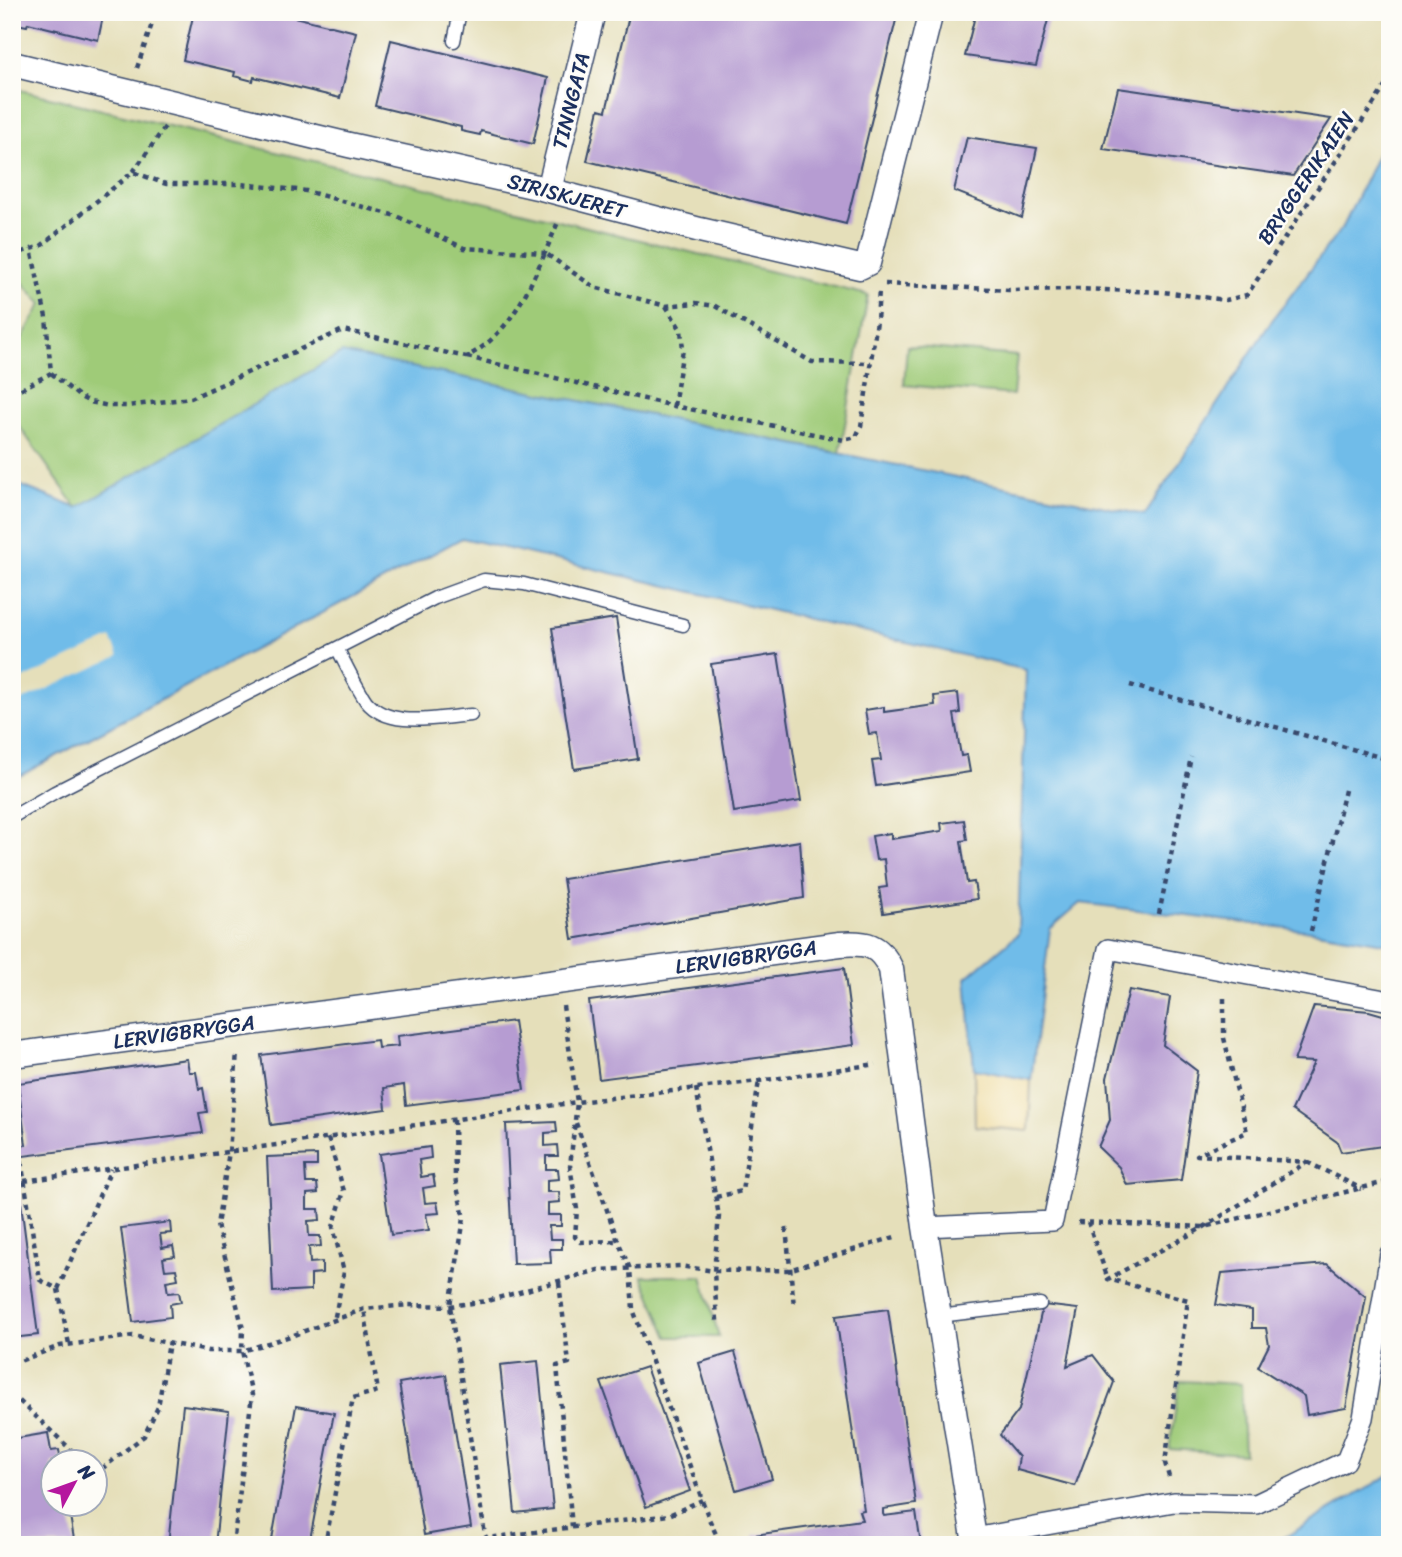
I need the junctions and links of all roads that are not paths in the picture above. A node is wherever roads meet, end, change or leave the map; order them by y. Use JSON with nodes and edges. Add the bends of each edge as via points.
{"nodes":[{"id":1,"x":460,"y":12,"type":"edge"},
{"id":2,"x":593,"y":12,"type":"edge"},
{"id":3,"x":931,"y":12,"type":"edge"},
{"id":4,"x":454,"y":41,"type":"dead end"},
{"id":5,"x":12,"y":64,"type":"edge"},
{"id":6,"x":549,"y":190,"type":"junction"},
{"id":7,"x":683,"y":625,"type":"dead end"},
{"id":8,"x":337,"y":648,"type":"junction"},
{"id":9,"x":471,"y":715,"type":"dead end"},
{"id":10,"x":12,"y":817,"type":"edge"},
{"id":11,"x":1390,"y":1001,"type":"edge"},
{"id":12,"x":12,"y":1055,"type":"edge"},
{"id":13,"x":925,"y":1227,"type":"junction"},
{"id":14,"x":1390,"y":1254,"type":"edge"},
{"id":15,"x":1040,"y":1304,"type":"dead end"},
{"id":16,"x":939,"y":1316,"type":"junction"},
{"id":17,"x":973,"y":1541,"type":"edge"}],
"edges":[{"from":1,"to":4,"type":"lane"},
{"from":2,"to":6,"type":"street","name":"TINNGATA"},
{"from":3,"to":6,"type":"street","name":"SIRISKJERET","via":[[865,266],[700,230]]},
{"from":5,"to":6,"type":"street","name":"SIRISKJERET"},
{"from":7,"to":8,"type":"lane","via":[[524,584],[484,580],[435,598]]},
{"from":8,"to":9,"type":"lane","via":[[367,701],[379,712],[411,719]]},
{"from":8,"to":10,"type":"lane"},
{"from":11,"to":13,"type":"street","via":[[1108,949],[1053,1221]]},
{"from":12,"to":13,"type":"street","name":"LERVIGBRYGGA","via":[[862,942],[879,951],[891,969]]},
{"from":13,"to":16,"type":"street","name":"LERVIGBRYGGA"},
{"from":14,"to":17,"type":"street","via":[[1363,1418],[1346,1461],[1256,1504],[1174,1502]]},
{"from":15,"to":16,"type":"lane"},
{"from":16,"to":17,"type":"street","name":"LERVIGBRYGGA"}]}
